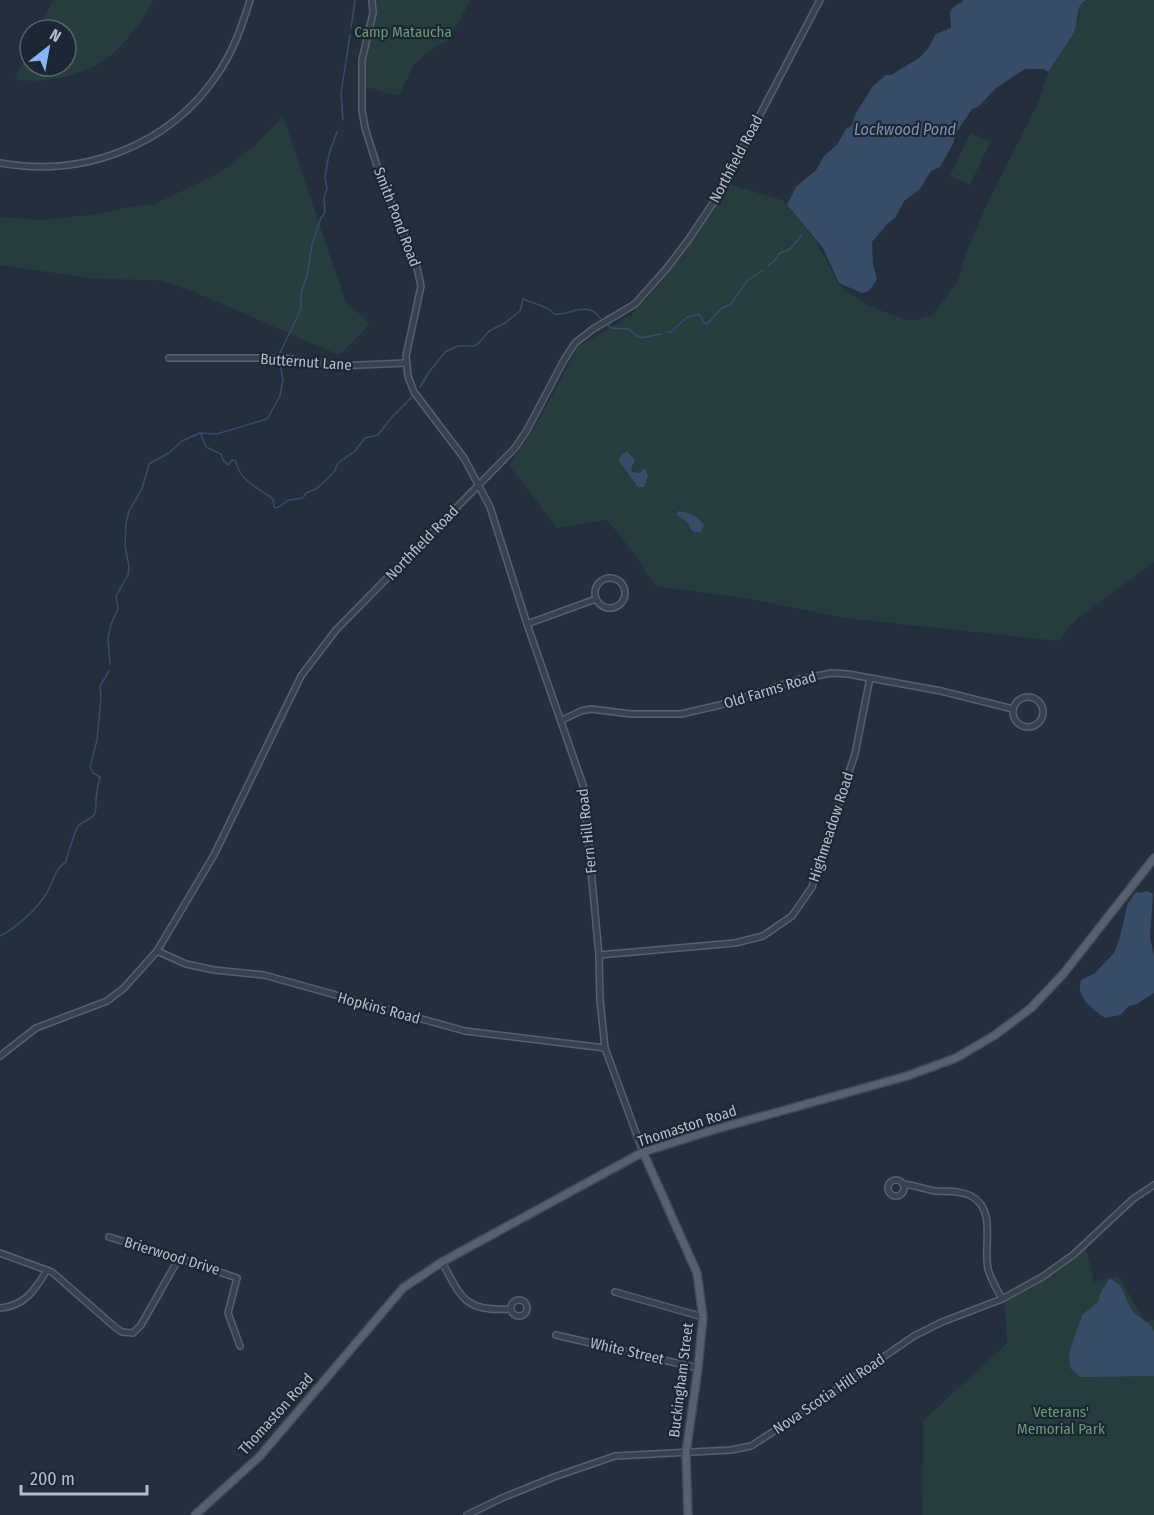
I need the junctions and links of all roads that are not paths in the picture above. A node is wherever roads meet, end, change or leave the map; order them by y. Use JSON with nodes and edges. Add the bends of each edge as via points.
{"nodes":[{"id":1,"x":250,"y":0,"type":"edge"},
{"id":2,"x":372,"y":0,"type":"edge"},
{"id":3,"x":820,"y":0,"type":"edge"},
{"id":4,"x":0,"y":163,"type":"edge"},
{"id":5,"x":169,"y":358,"type":"dead end"},
{"id":6,"x":406,"y":363,"type":"junction"},
{"id":7,"x":479,"y":485,"type":"junction"},
{"id":8,"x":596,"y":599,"type":"junction"},
{"id":9,"x":527,"y":624,"type":"junction"},
{"id":10,"x":870,"y":678,"type":"junction"},
{"id":11,"x":1013,"y":709,"type":"junction"},
{"id":12,"x":562,"y":720,"type":"junction"},
{"id":13,"x":1154,"y":858,"type":"edge"},
{"id":14,"x":157,"y":951,"type":"junction"},
{"id":15,"x":599,"y":955,"type":"junction"},
{"id":16,"x":605,"y":1048,"type":"junction"},
{"id":17,"x":0,"y":1056,"type":"edge"},
{"id":18,"x":643,"y":1152,"type":"junction"},
{"id":19,"x":903,"y":1184,"type":"dead end"},
{"id":20,"x":1154,"y":1185,"type":"edge"},
{"id":21,"x":110,"y":1237,"type":"dead end"},
{"id":22,"x":0,"y":1253,"type":"edge"},
{"id":23,"x":179,"y":1258,"type":"junction"},
{"id":24,"x":442,"y":1262,"type":"junction"},
{"id":25,"x":46,"y":1270,"type":"junction"},
{"id":26,"x":615,"y":1292,"type":"dead end"},
{"id":27,"x":1002,"y":1299,"type":"junction"},
{"id":28,"x":0,"y":1308,"type":"edge"},
{"id":29,"x":511,"y":1309,"type":"dead end"},
{"id":30,"x":703,"y":1317,"type":"junction"},
{"id":31,"x":556,"y":1335,"type":"dead end"},
{"id":32,"x":240,"y":1346,"type":"dead end"},
{"id":33,"x":698,"y":1368,"type":"junction"},
{"id":34,"x":686,"y":1453,"type":"junction"},
{"id":35,"x":195,"y":1515,"type":"edge"},
{"id":36,"x":466,"y":1515,"type":"edge"},
{"id":37,"x":688,"y":1515,"type":"edge"}],
"edges":[{"from":1,"to":4,"type":"street","via":[[217,75],[193,105],[156,135],[121,152],[81,164],[41,168]]},
{"from":2,"to":6,"type":"street","name":"Smith Pond Road","via":[[373,13],[362,60],[364,118],[378,169],[421,286]]},
{"from":3,"to":7,"type":"street","name":"Northfield Road","via":[[730,172],[689,239],[635,304],[575,343],[521,441]]},
{"from":5,"to":6,"type":"street","name":"Butternut Lane","via":[[279,358],[337,366]]},
{"from":6,"to":7,"type":"street","name":"Smith Pond Road","via":[[414,392],[453,441]]},
{"from":7,"to":9,"type":"street","name":"Fern Hill Road"},
{"from":7,"to":14,"type":"street","name":"Northfield Road","via":[[336,630],[302,676],[210,862]]},
{"from":8,"to":8,"type":"street","via":[[604,607],[616,607],[625,599],[625,589],[616,579],[604,579],[597,586]]},
{"from":8,"to":9,"type":"street"},
{"from":9,"to":12,"type":"street","name":"Fern Hill Road"},
{"from":10,"to":11,"type":"street","name":"Old Farms Road"},
{"from":10,"to":12,"type":"street","name":"Old Farms Road","via":[[818,674],[681,714],[591,709]]},
{"from":10,"to":15,"type":"street","name":"Highmeadow Road","via":[[855,754],[812,887],[792,916],[763,936],[735,943]]},
{"from":11,"to":11,"type":"street","name":"Old Farms Road","via":[[1019,699],[1032,697],[1042,705],[1043,715],[1038,723],[1024,727],[1016,721]]},
{"from":12,"to":15,"type":"street","name":"Fern Hill Road","via":[[583,785]]},
{"from":13,"to":18,"type":"main road","name":"Thomaston Road","via":[[1064,974],[1031,1008],[956,1058],[897,1079]]},
{"from":14,"to":16,"type":"street","name":"Hopkins Road","via":[[186,964],[264,975],[465,1030]]},
{"from":14,"to":17,"type":"street","name":"Northfield Road","via":[[107,1001],[36,1028]]},
{"from":15,"to":16,"type":"street","name":"Fern Hill Road"},
{"from":16,"to":18,"type":"street","name":"Fern Hill Road"},
{"from":18,"to":24,"type":"main road","name":"Thomaston Road"},
{"from":18,"to":30,"type":"main road","name":"Buckingham Street","via":[[697,1273]]},
{"from":19,"to":27,"type":"street","via":[[961,1192],[982,1205],[986,1215],[988,1269]]},
{"from":20,"to":27,"type":"street","name":"Nova Scotia Hill Road","via":[[1133,1199],[1073,1256]]},
{"from":21,"to":23,"type":"street","name":"Brierwood Drive"},
{"from":22,"to":25,"type":"street"},
{"from":23,"to":25,"type":"street","via":[[133,1333],[116,1328],[58,1276]]},
{"from":23,"to":32,"type":"street","name":"Brierwood Drive","via":[[234,1276],[238,1281],[228,1312]]},
{"from":24,"to":29,"type":"street","via":[[467,1302],[483,1309]]},
{"from":24,"to":35,"type":"main road","name":"Thomaston Road","via":[[404,1288],[260,1456]]},
{"from":25,"to":28,"type":"street","via":[[22,1302]]},
{"from":26,"to":30,"type":"street"},
{"from":27,"to":34,"type":"street","name":"Nova Scotia Hill Road","via":[[914,1336],[751,1446]]},
{"from":30,"to":33,"type":"main road","name":"Buckingham Street"},
{"from":31,"to":33,"type":"street","name":"White Street"},
{"from":33,"to":34,"type":"main road","name":"Buckingham Street"},
{"from":34,"to":36,"type":"street","name":"Nova Scotia Hill Road","via":[[615,1456]]},
{"from":34,"to":37,"type":"main road","name":"Buckingham Street"}]}
